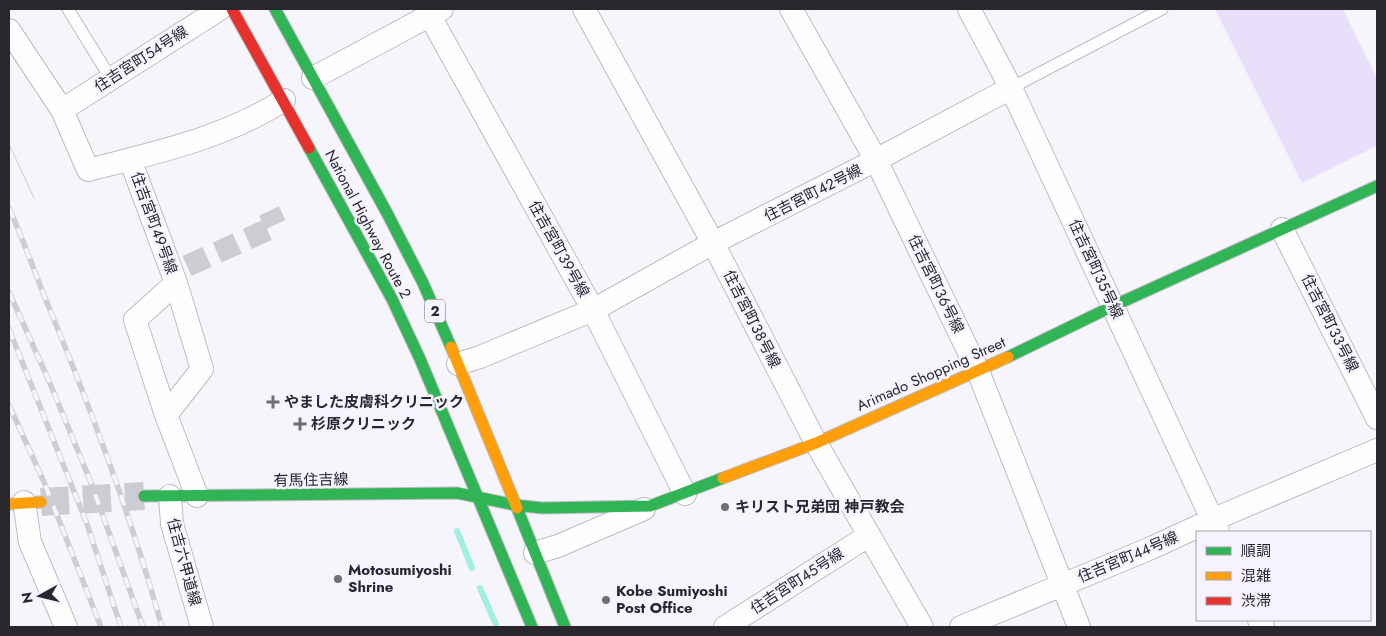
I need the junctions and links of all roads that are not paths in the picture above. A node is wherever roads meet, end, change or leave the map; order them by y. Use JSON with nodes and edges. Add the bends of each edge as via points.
{"nodes":[{"id":1,"x":68,"y":9,"type":"edge"},
{"id":2,"x":220,"y":9,"type":"edge"},
{"id":3,"x":232,"y":9,"type":"edge"},
{"id":4,"x":275,"y":9,"type":"edge"},
{"id":5,"x":584,"y":9,"type":"edge"},
{"id":6,"x":792,"y":9,"type":"edge"},
{"id":7,"x":969,"y":9,"type":"edge"},
{"id":8,"x":1162,"y":9,"type":"edge"},
{"id":9,"x":433,"y":11,"type":"edge"},
{"id":10,"x":9,"y":30,"type":"edge"},
{"id":11,"x":312,"y":78,"type":"junction"},
{"id":12,"x":111,"y":79,"type":"junction"},
{"id":13,"x":1011,"y":88,"type":"junction"},
{"id":14,"x":284,"y":100,"type":"junction"},
{"id":15,"x":62,"y":110,"type":"junction"},
{"id":16,"x":130,"y":159,"type":"junction"},
{"id":17,"x":876,"y":160,"type":"junction"},
{"id":18,"x":1377,"y":186,"type":"edge"},
{"id":19,"x":1282,"y":229,"type":"junction"},
{"id":20,"x":713,"y":243,"type":"junction"},
{"id":21,"x":176,"y":283,"type":"junction"},
{"id":22,"x":1113,"y":306,"type":"junction"},
{"id":23,"x":593,"y":310,"type":"junction"},
{"id":24,"x":458,"y":364,"type":"junction"},
{"id":25,"x":978,"y":371,"type":"junction"},
{"id":26,"x":166,"y":415,"type":"junction"},
{"id":27,"x":1377,"y":418,"type":"edge"},
{"id":28,"x":816,"y":443,"type":"junction"},
{"id":29,"x":1377,"y":450,"type":"edge"},
{"id":30,"x":685,"y":494,"type":"junction"},
{"id":31,"x":144,"y":496,"type":"tunnel mouth"},
{"id":32,"x":170,"y":496,"type":"junction"},
{"id":33,"x":196,"y":496,"type":"junction"},
{"id":34,"x":477,"y":497,"type":"junction"},
{"id":35,"x":24,"y":503,"type":"edge"},
{"id":36,"x":515,"y":505,"type":"junction"},
{"id":37,"x":650,"y":506,"type":"junction"},
{"id":38,"x":1215,"y":526,"type":"edge"},
{"id":39,"x":1201,"y":531,"type":"edge"},
{"id":40,"x":1196,"y":533,"type":"edge"},
{"id":41,"x":868,"y":536,"type":"junction"},
{"id":42,"x":535,"y":553,"type":"junction"},
{"id":43,"x":1062,"y":585,"type":"junction"},
{"id":44,"x":66,"y":627,"type":"edge"},
{"id":45,"x":202,"y":627,"type":"edge"},
{"id":46,"x":532,"y":627,"type":"edge"},
{"id":47,"x":565,"y":627,"type":"edge"},
{"id":48,"x":725,"y":627,"type":"edge"},
{"id":49,"x":922,"y":627,"type":"edge"},
{"id":50,"x":961,"y":627,"type":"edge"},
{"id":51,"x":1079,"y":627,"type":"edge"}],
"edges":[{"from":1,"to":12,"type":"lane"},
{"from":2,"to":12,"type":"street","name":"住吉宮町５４号線"},
{"from":3,"to":14,"type":"main road","name":"National Highway Route 2","number":"2"},
{"from":4,"to":11,"type":"main road","name":"National Highway Route 2","number":"2"},
{"from":5,"to":20,"type":"street","name":"住吉宮町３８号線"},
{"from":6,"to":17,"type":"street","name":"住吉宮町３６号線"},
{"from":7,"to":13,"type":"street","name":"住吉宮町３５号線"},
{"from":8,"to":13,"type":"lane","name":"住吉宮町４２号線"},
{"from":9,"to":11,"type":"street"},
{"from":9,"to":23,"type":"street","name":"住吉宮町３９号線"},
{"from":10,"to":15,"type":"street","name":"住吉宮町４９号線"},
{"from":11,"to":24,"type":"main road","name":"National Highway Route 2","number":"2","via":[[419,274]]},
{"from":12,"to":15,"type":"street","name":"住吉宮町５４号線"},
{"from":13,"to":17,"type":"street","name":"住吉宮町４２号線"},
{"from":13,"to":22,"type":"street","name":"住吉宮町３５号線"},
{"from":14,"to":16,"type":"street","via":[[262,114],[198,141]]},
{"from":14,"to":34,"type":"main road","name":"National Highway Route 2","number":"2","via":[[392,299]]},
{"from":15,"to":16,"type":"street","name":"住吉宮町４９号線","via":[[88,170]]},
{"from":16,"to":21,"type":"street","name":"住吉宮町４９号線"},
{"from":17,"to":20,"type":"street","name":"住吉宮町４２号線"},
{"from":17,"to":25,"type":"street","name":"住吉宮町３６号線"},
{"from":18,"to":19,"type":"main road","name":"Arimado Shopping Street"},
{"from":19,"to":22,"type":"main road","name":"Arimado Shopping Street"},
{"from":19,"to":27,"type":"street","name":"住吉宮町３３号線"},
{"from":20,"to":23,"type":"street","name":"住吉宮町４２号線"},
{"from":20,"to":28,"type":"street","name":"住吉宮町３８号線"},
{"from":21,"to":26,"type":"street","name":"住吉宮町４９号線","via":[[202,369]]},
{"from":21,"to":26,"type":"street","name":"住吉宮町４９号線","via":[[135,320]]},
{"from":22,"to":25,"type":"main road","name":"Arimado Shopping Street"},
{"from":22,"to":38,"type":"street","name":"住吉宮町３５号線"},
{"from":23,"to":24,"type":"street","name":"住吉宮町４２号線"},
{"from":23,"to":30,"type":"street","name":"住吉宮町３９号線"},
{"from":24,"to":36,"type":"main road","name":"National Highway Route 2","number":"2"},
{"from":25,"to":28,"type":"main road","name":"Arimado Shopping Street"},
{"from":25,"to":43,"type":"street","name":"住吉宮町３６号線"},
{"from":26,"to":33,"type":"street","name":"住吉宮町４９号線"},
{"from":28,"to":30,"type":"main road","name":"Arimado Shopping Street"},
{"from":28,"to":41,"type":"street","name":"住吉宮町３８号線"},
{"from":29,"to":38,"type":"street","name":"住吉宮町４４号線"},
{"from":30,"to":37,"type":"main road","name":"Arimado Shopping Street"},
{"from":31,"to":32,"type":"main road","name":"有馬住吉線"},
{"from":32,"to":33,"type":"main road","name":"有馬住吉線"},
{"from":32,"to":45,"type":"street","name":"住吉六甲道線","via":[[172,524]]},
{"from":33,"to":34,"type":"main road","name":"有馬住吉線","via":[[457,493]]},
{"from":34,"to":36,"type":"main road","name":"Arimado Shopping Street"},
{"from":34,"to":46,"type":"main road","name":"National Highway Route 2","number":"2"},
{"from":35,"to":44,"type":"street","via":[[30,542]]},
{"from":36,"to":37,"type":"main road","name":"Arimado Shopping Street","via":[[542,508]]},
{"from":36,"to":42,"type":"main road","name":"National Highway Route 2","number":"2"},
{"from":37,"to":42,"type":"street"},
{"from":38,"to":39,"type":"street","name":"住吉宮町４４号線"},
{"from":40,"to":43,"type":"street","name":"住吉宮町４４号線"},
{"from":41,"to":48,"type":"street","name":"住吉宮町４５号線"},
{"from":41,"to":49,"type":"street","name":"住吉宮町３８号線"},
{"from":42,"to":47,"type":"main road","name":"National Highway Route 2","number":"2"},
{"from":43,"to":50,"type":"street","name":"住吉宮町４４号線"},
{"from":43,"to":51,"type":"street","name":"住吉宮町３６号線"}]}
